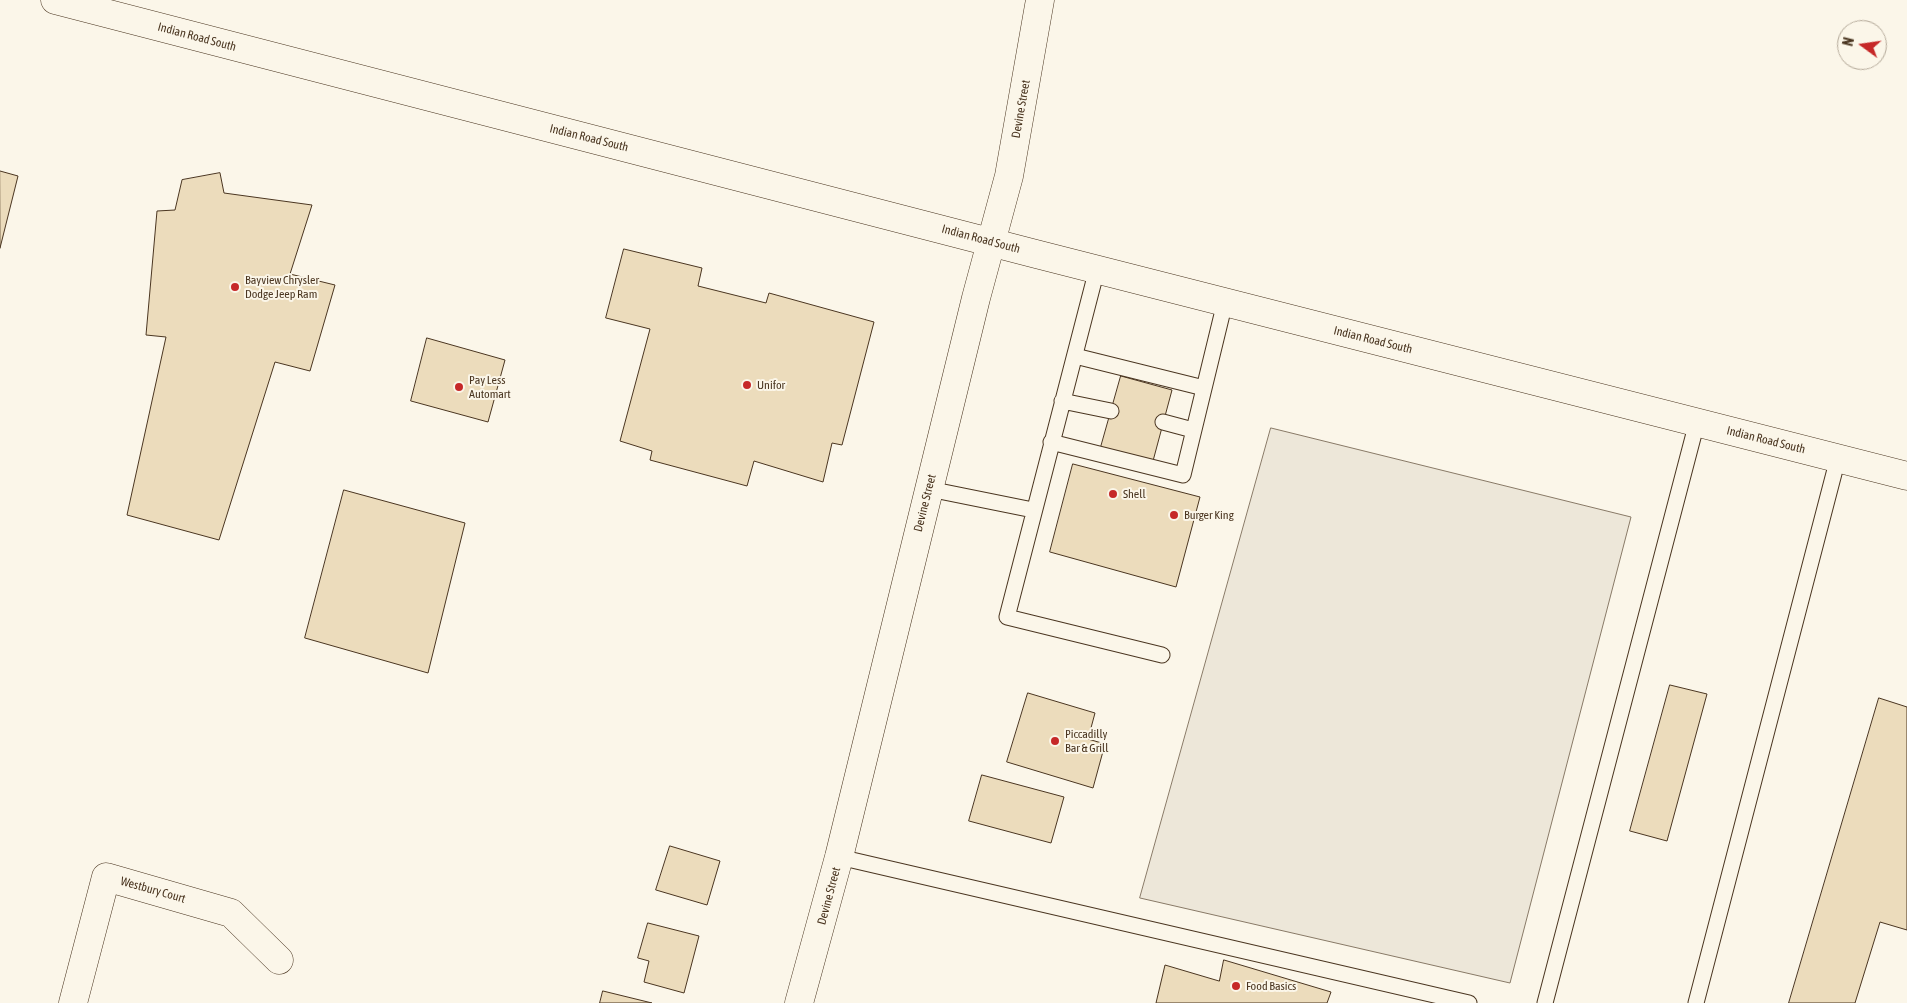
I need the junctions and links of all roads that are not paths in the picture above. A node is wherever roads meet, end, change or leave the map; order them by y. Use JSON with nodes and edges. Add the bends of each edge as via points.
{"nodes":[{"id":1,"x":55,"y":0,"type":"edge"},
{"id":2,"x":1040,"y":0,"type":"edge"},
{"id":3,"x":991,"y":242,"type":"junction"},
{"id":4,"x":1097,"y":269,"type":"junction"},
{"id":5,"x":1225,"y":302,"type":"junction"},
{"id":6,"x":1075,"y":356,"type":"junction"},
{"id":7,"x":1204,"y":388,"type":"junction"},
{"id":8,"x":1062,"y":401,"type":"junction"},
{"id":9,"x":1111,"y":411,"type":"dead end"},
{"id":10,"x":1163,"y":422,"type":"dead end"},
{"id":11,"x":1697,"y":422,"type":"junction"},
{"id":12,"x":1193,"y":430,"type":"junction"},
{"id":13,"x":1051,"y":442,"type":"junction"},
{"id":14,"x":1838,"y":458,"type":"junction"},
{"id":15,"x":1907,"y":476,"type":"edge"},
{"id":16,"x":929,"y":489,"type":"junction"},
{"id":17,"x":1033,"y":510,"type":"junction"},
{"id":18,"x":1162,"y":655,"type":"dead end"},
{"id":19,"x":839,"y":857,"type":"junction"},
{"id":20,"x":279,"y":960,"type":"dead end"},
{"id":21,"x":73,"y":1003,"type":"edge"},
{"id":22,"x":799,"y":1003,"type":"edge"},
{"id":23,"x":1469,"y":1003,"type":"edge"},
{"id":24,"x":1545,"y":1003,"type":"edge"},
{"id":25,"x":1696,"y":1003,"type":"edge"}],
"edges":[{"from":1,"to":3,"type":"main road","name":"Indian Road South"},
{"from":2,"to":3,"type":"main road","name":"Devine Street","via":[[1009,176]]},
{"from":3,"to":4,"type":"main road","name":"Indian Road South"},
{"from":3,"to":16,"type":"main road","name":"Devine Street"},
{"from":4,"to":5,"type":"main road","name":"Indian Road South"},
{"from":4,"to":6,"type":"lane"},
{"from":5,"to":7,"type":"lane"},
{"from":5,"to":11,"type":"main road","name":"Indian Road South"},
{"from":6,"to":7,"type":"lane"},
{"from":6,"to":8,"type":"lane"},
{"from":7,"to":12,"type":"lane"},
{"from":8,"to":9,"type":"lane"},
{"from":8,"to":13,"type":"lane"},
{"from":10,"to":12,"type":"lane"},
{"from":11,"to":14,"type":"main road","name":"Indian Road South"},
{"from":11,"to":24,"type":"lane"},
{"from":12,"to":13,"type":"lane","via":[[1183,475]]},
{"from":13,"to":17,"type":"lane"},
{"from":14,"to":15,"type":"main road","name":"Indian Road South"},
{"from":14,"to":25,"type":"lane"},
{"from":16,"to":17,"type":"lane"},
{"from":16,"to":19,"type":"main road","name":"Devine Street"},
{"from":17,"to":18,"type":"lane","via":[[1007,617]]},
{"from":19,"to":22,"type":"main road","name":"Devine Street"},
{"from":19,"to":23,"type":"lane"},
{"from":20,"to":21,"type":"main road","name":"Westbury Court","via":[[231,913],[106,877]]}]}
